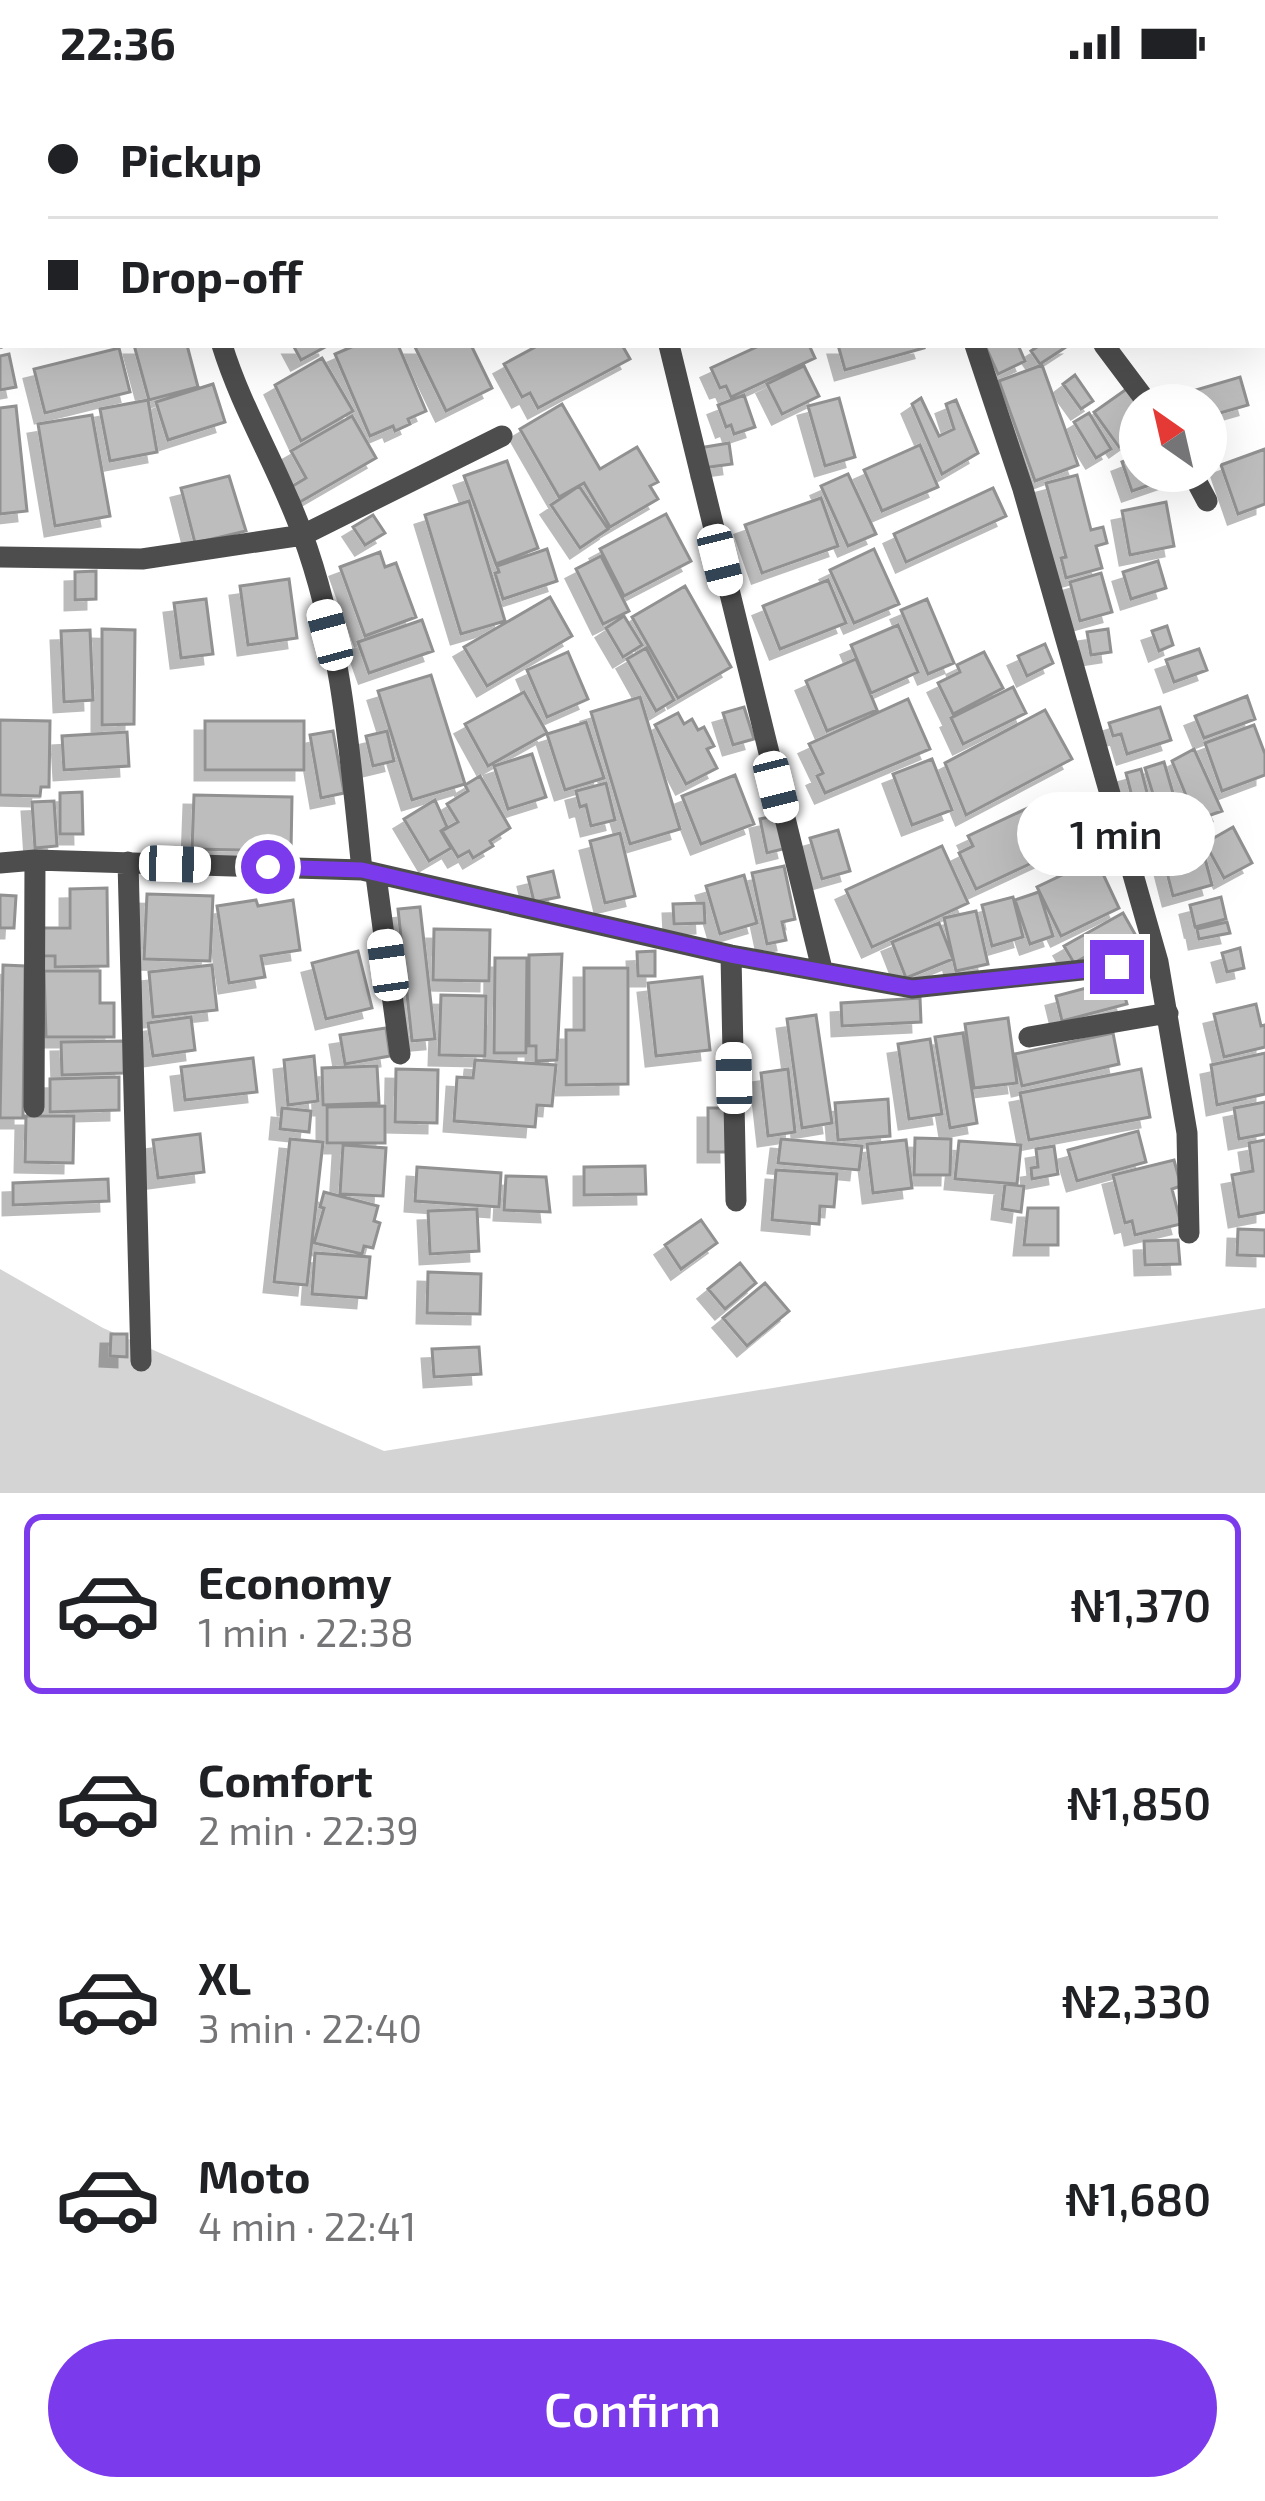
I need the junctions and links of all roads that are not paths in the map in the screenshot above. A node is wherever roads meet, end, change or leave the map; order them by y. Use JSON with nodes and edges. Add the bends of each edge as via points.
{"nodes":[{"id":1,"x":223,"y":348,"type":"edge"},
{"id":2,"x":669,"y":348,"type":"edge"},
{"id":3,"x":976,"y":348,"type":"edge"},
{"id":4,"x":1106,"y":348,"type":"edge"},
{"id":5,"x":1133,"y":384,"type":"edge"},
{"id":6,"x":502,"y":436,"type":"dead end"},
{"id":7,"x":1202,"y":492,"type":"edge"},
{"id":8,"x":1207,"y":501,"type":"dead end"},
{"id":9,"x":303,"y":535,"type":"junction"},
{"id":10,"x":0,"y":557,"type":"edge"},
{"id":11,"x":35,"y":860,"type":"junction"},
{"id":12,"x":0,"y":862,"type":"edge"},
{"id":13,"x":128,"y":862,"type":"junction"},
{"id":14,"x":369,"y":873,"type":"junction"},
{"id":15,"x":731,"y":955,"type":"junction"},
{"id":16,"x":1158,"y":962,"type":"junction"},
{"id":17,"x":821,"y":969,"type":"junction"},
{"id":18,"x":1168,"y":1013,"type":"junction"},
{"id":19,"x":1029,"y":1036,"type":"dead end"},
{"id":20,"x":400,"y":1054,"type":"dead end"},
{"id":21,"x":34,"y":1107,"type":"dead end"},
{"id":22,"x":736,"y":1201,"type":"dead end"},
{"id":23,"x":1189,"y":1233,"type":"dead end"},
{"id":24,"x":141,"y":1361,"type":"dead end"}],
"edges":[{"from":1,"to":9,"type":"street"},
{"from":2,"to":17,"type":"street"},
{"from":3,"to":16,"type":"street"},
{"from":4,"to":5,"type":"street"},
{"from":6,"to":9,"type":"street"},
{"from":7,"to":8,"type":"street"},
{"from":9,"to":10,"type":"street","via":[[142,559]]},
{"from":9,"to":14,"type":"street","via":[[344,691]]},
{"from":11,"to":12,"type":"street"},
{"from":11,"to":13,"type":"street"},
{"from":11,"to":21,"type":"street"},
{"from":13,"to":14,"type":"street"},
{"from":13,"to":24,"type":"street"},
{"from":14,"to":15,"type":"street"},
{"from":14,"to":20,"type":"street"},
{"from":15,"to":17,"type":"street"},
{"from":15,"to":22,"type":"street"},
{"from":16,"to":17,"type":"street","via":[[912,988]]},
{"from":16,"to":18,"type":"street"},
{"from":18,"to":19,"type":"street"},
{"from":18,"to":23,"type":"street","via":[[1187,1133]]}]}
